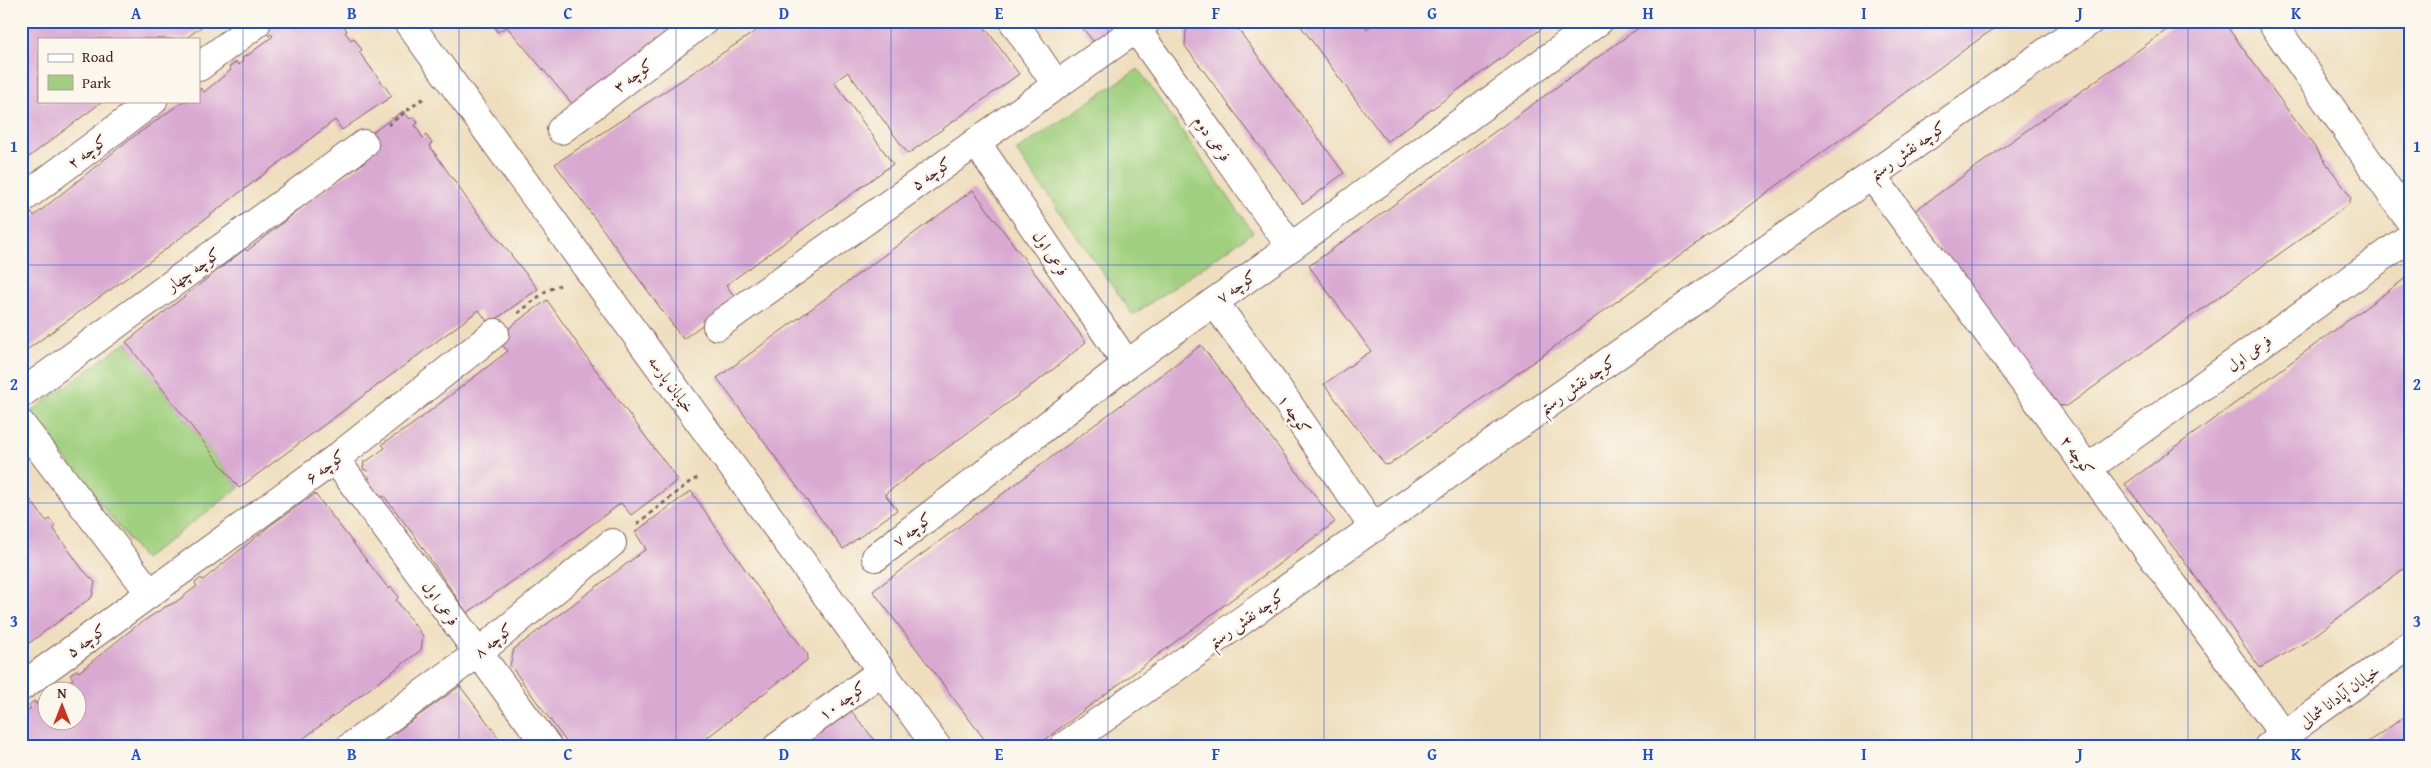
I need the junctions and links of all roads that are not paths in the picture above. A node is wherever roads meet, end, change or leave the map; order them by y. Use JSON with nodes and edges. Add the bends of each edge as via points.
{"nodes":[{"id":1,"x":407,"y":21,"type":"edge"},
{"id":2,"x":704,"y":21,"type":"edge"},
{"id":3,"x":1013,"y":21,"type":"edge"},
{"id":4,"x":1599,"y":21,"type":"edge"},
{"id":5,"x":2090,"y":21,"type":"edge"},
{"id":6,"x":2271,"y":21,"type":"edge"},
{"id":7,"x":256,"y":24,"type":"dead end"},
{"id":8,"x":1142,"y":25,"type":"edge"},
{"id":9,"x":200,"y":66,"type":"edge"},
{"id":10,"x":1056,"y":84,"type":"junction"},
{"id":11,"x":152,"y":102,"type":"edge"},
{"id":12,"x":561,"y":130,"type":"dead end"},
{"id":13,"x":976,"y":142,"type":"junction"},
{"id":14,"x":364,"y":144,"type":"road end"},
{"id":15,"x":1872,"y":176,"type":"junction"},
{"id":16,"x":21,"y":200,"type":"edge"},
{"id":17,"x":2410,"y":221,"type":"edge"},
{"id":18,"x":2410,"y":237,"type":"edge"},
{"id":19,"x":1291,"y":247,"type":"junction"},
{"id":20,"x":1214,"y":302,"type":"junction"},
{"id":21,"x":717,"y":326,"type":"dead end"},
{"id":22,"x":495,"y":333,"type":"road end"},
{"id":23,"x":1127,"y":364,"type":"junction"},
{"id":24,"x":21,"y":394,"type":"edge"},
{"id":25,"x":21,"y":424,"type":"edge"},
{"id":26,"x":335,"y":459,"type":"junction"},
{"id":27,"x":2088,"y":468,"type":"junction"},
{"id":28,"x":1374,"y":528,"type":"junction"},
{"id":29,"x":612,"y":543,"type":"road end"},
{"id":30,"x":876,"y":556,"type":"dead end"},
{"id":31,"x":150,"y":593,"type":"junction"},
{"id":32,"x":2410,"y":645,"type":"edge"},
{"id":33,"x":478,"y":653,"type":"junction"},
{"id":34,"x":882,"y":671,"type":"junction"},
{"id":35,"x":21,"y":687,"type":"edge"},
{"id":36,"x":360,"y":739,"type":"edge"},
{"id":37,"x":2276,"y":741,"type":"edge"},
{"id":38,"x":548,"y":747,"type":"edge"},
{"id":39,"x":777,"y":747,"type":"edge"},
{"id":40,"x":938,"y":747,"type":"edge"},
{"id":41,"x":1063,"y":747,"type":"edge"}],
"edges":[{"from":1,"to":34,"type":"street","name":"خیابان پارسه"},
{"from":2,"to":12,"type":"street","name":"کوچه ۳"},
{"from":3,"to":10,"type":"street"},
{"from":4,"to":19,"type":"street","name":"کوچه ۷"},
{"from":5,"to":15,"type":"street","name":"کوچه نقش رستم"},
{"from":6,"to":17,"type":"street"},
{"from":7,"to":9,"type":"street"},
{"from":8,"to":10,"type":"street","name":"کوچه ۵"},
{"from":8,"to":19,"type":"street","name":"فرعی دوم"},
{"from":10,"to":13,"type":"street","name":"کوچه ۵"},
{"from":11,"to":16,"type":"street","name":"کوچه ۲"},
{"from":13,"to":21,"type":"street","name":"کوچه ۵"},
{"from":13,"to":23,"type":"street","name":"فرعی اول"},
{"from":14,"to":24,"type":"street","name":"کوچه چهار"},
{"from":15,"to":27,"type":"street","name":"کوچه ۲"},
{"from":15,"to":28,"type":"street","name":"کوچه نقش رستم"},
{"from":18,"to":27,"type":"street","name":"فرعی اول"},
{"from":19,"to":20,"type":"street","name":"کوچه ۷"},
{"from":20,"to":23,"type":"street","name":"کوچه ۷"},
{"from":20,"to":28,"type":"street","name":"کوچه ۱"},
{"from":22,"to":26,"type":"street","name":"کوچه ۶"},
{"from":23,"to":30,"type":"street","name":"کوچه ۷"},
{"from":25,"to":31,"type":"street"},
{"from":26,"to":31,"type":"street","name":"کوچه ۶"},
{"from":26,"to":33,"type":"street","name":"فرعی اول"},
{"from":27,"to":37,"type":"street","name":"کوچه ۲"},
{"from":28,"to":41,"type":"street","name":"کوچه نقش رستم"},
{"from":29,"to":33,"type":"street","name":"کوچه ۸"},
{"from":31,"to":35,"type":"street","name":"کوچه ۵"},
{"from":32,"to":37,"type":"street","name":"خیابان آپادانا شمالی"},
{"from":33,"to":36,"type":"street","name":"کوچه ۸"},
{"from":33,"to":38,"type":"street","name":"فرعی اول"},
{"from":34,"to":39,"type":"street","name":"کوچه ۱۰"},
{"from":34,"to":40,"type":"street","name":"خیابان پارسه"}]}
